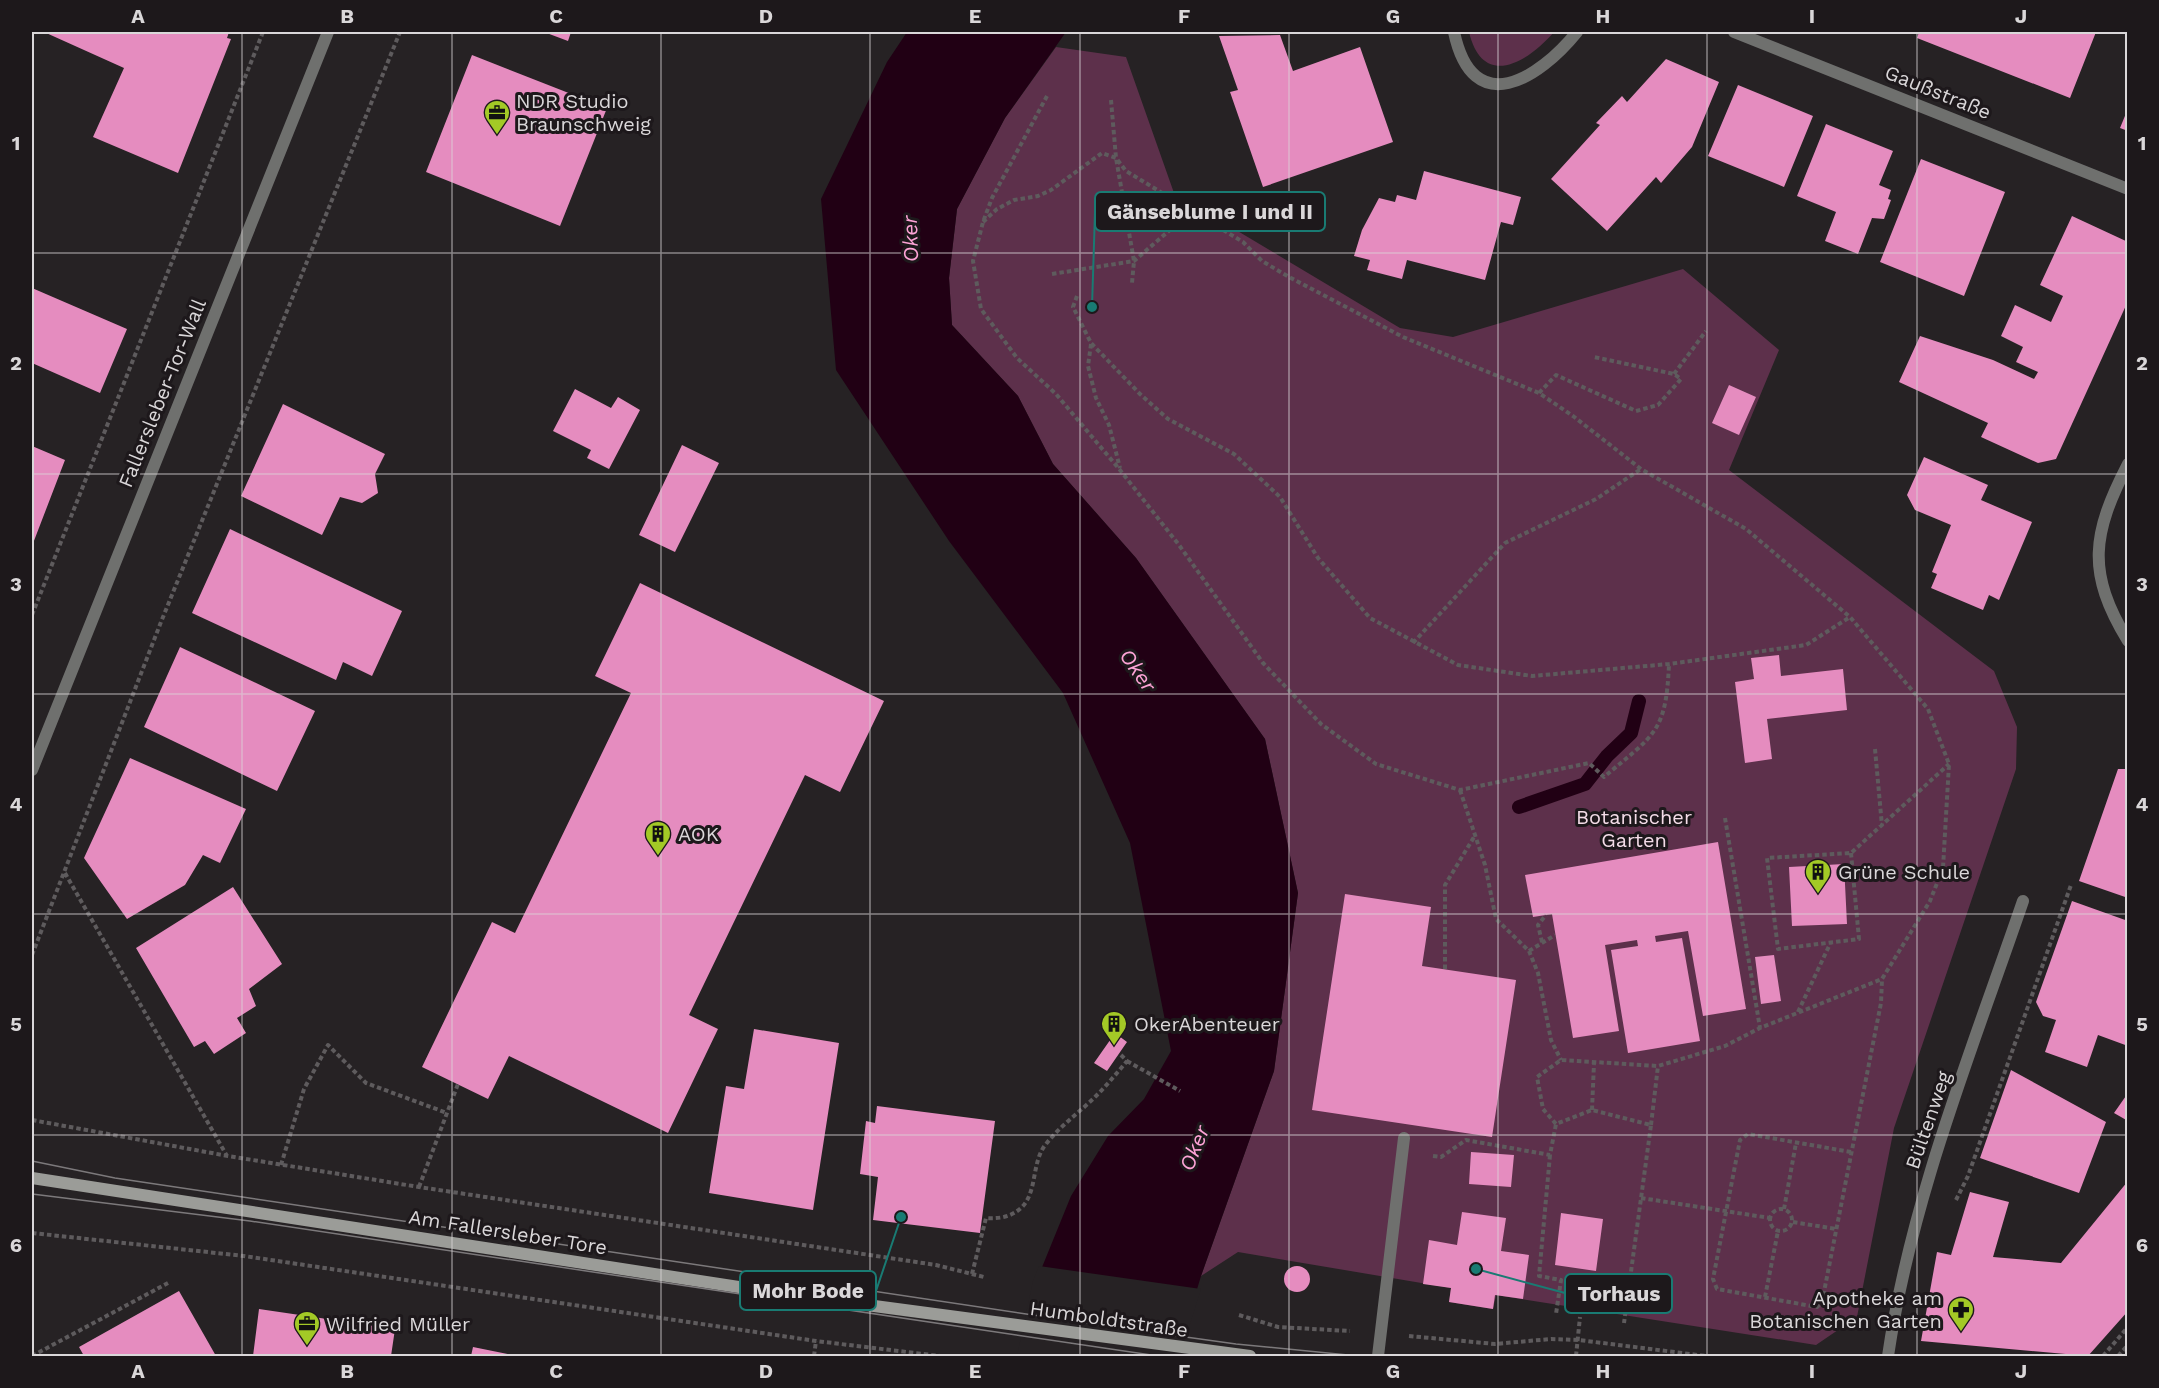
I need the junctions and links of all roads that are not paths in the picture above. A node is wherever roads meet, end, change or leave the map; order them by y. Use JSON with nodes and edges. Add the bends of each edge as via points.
{"nodes":[{"id":1,"x":328,"y":32,"type":"edge"},
{"id":2,"x":1454,"y":32,"type":"edge"},
{"id":3,"x":1577,"y":32,"type":"edge"},
{"id":4,"x":1734,"y":32,"type":"edge"},
{"id":5,"x":2127,"y":189,"type":"edge"},
{"id":6,"x":2127,"y":464,"type":"edge"},
{"id":7,"x":2127,"y":641,"type":"edge"},
{"id":8,"x":32,"y":770,"type":"edge"},
{"id":9,"x":2023,"y":900,"type":"dead end"},
{"id":10,"x":1404,"y":1138,"type":"dead end"},
{"id":11,"x":32,"y":1178,"type":"edge"},
{"id":12,"x":978,"y":1321,"type":"joint"},
{"id":13,"x":1236,"y":1356,"type":"edge"},
{"id":14,"x":1250,"y":1356,"type":"edge"},
{"id":15,"x":1378,"y":1356,"type":"edge"},
{"id":16,"x":1888,"y":1356,"type":"edge"}],
"edges":[{"from":1,"to":8,"type":"street","name":"Fallersleber-Tor-Wall"},
{"from":2,"to":3,"type":"street","via":[[1461,56],[1478,76],[1493,83],[1511,84],[1546,64]]},
{"from":4,"to":5,"type":"street","name":"Gaußstraße"},
{"from":6,"to":7,"type":"street","via":[[2100,529],[2097,565],[2109,611]]},
{"from":9,"to":16,"type":"street","name":"Bültenweg","via":[[1911,1234]]},
{"from":10,"to":15,"type":"street"},
{"from":11,"to":12,"type":"main road","name":"Am Fallersleber Tore"},
{"from":12,"to":13,"type":"main road","name":"Humboldtstraße"},
{"from":13,"to":14,"type":"main road","name":"Humboldtstraße"}]}
